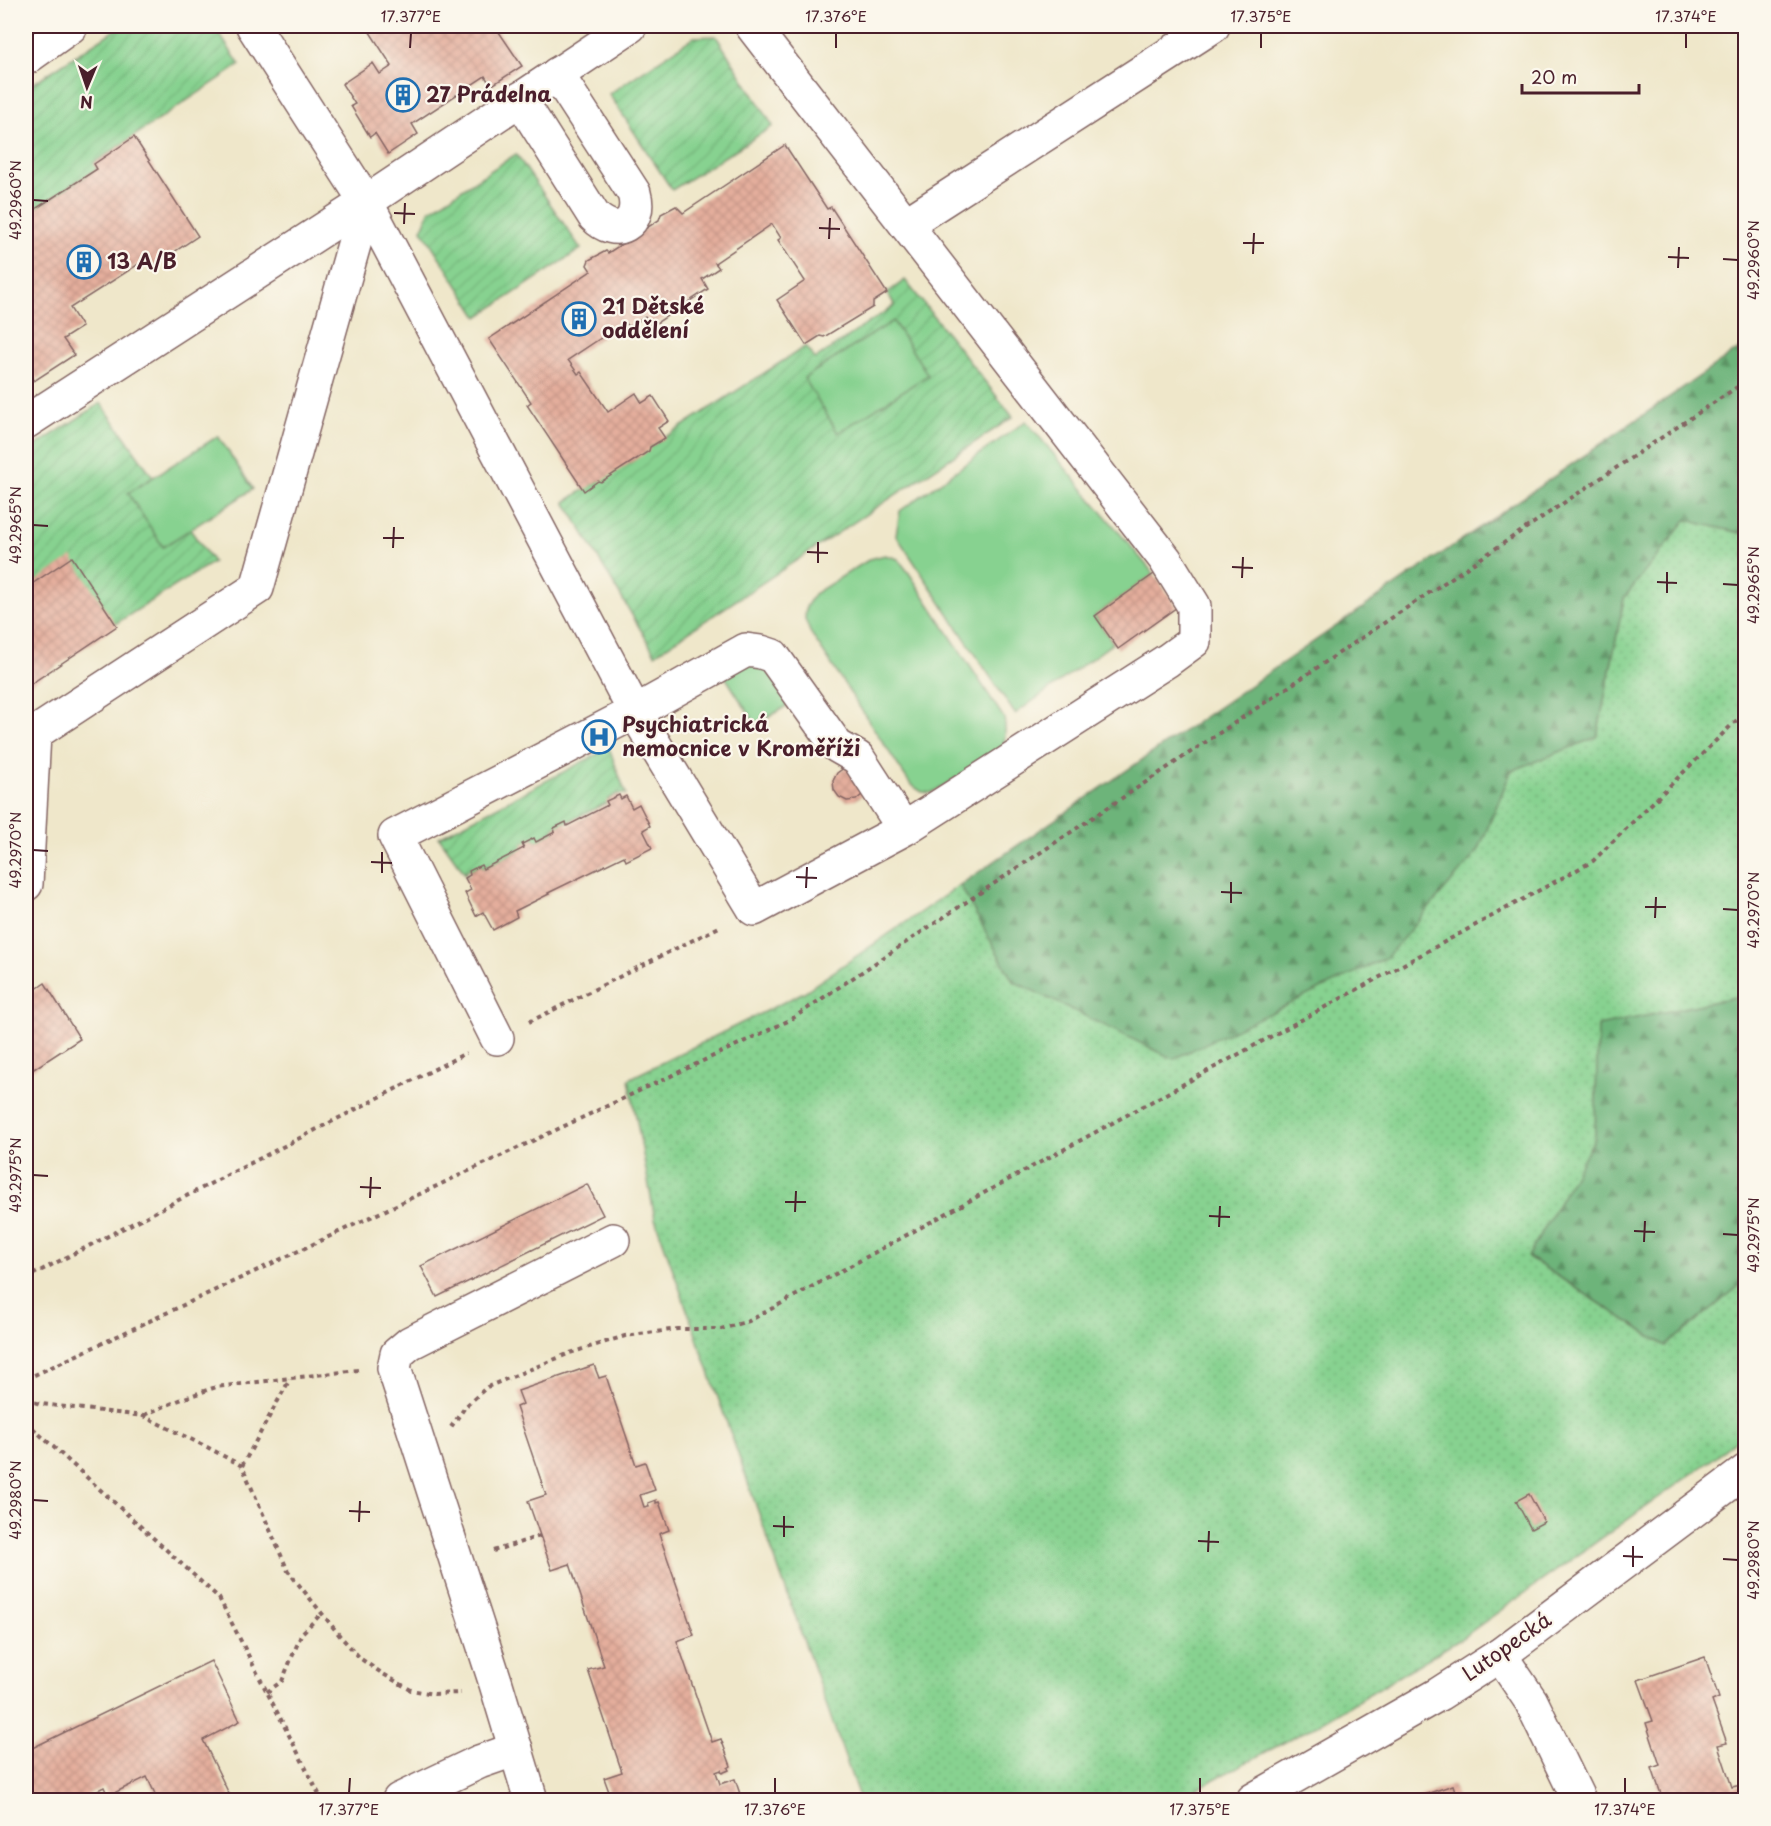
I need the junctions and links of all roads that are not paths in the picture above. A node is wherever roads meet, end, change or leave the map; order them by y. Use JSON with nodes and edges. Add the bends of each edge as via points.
{"nodes":[{"id":1,"x":71,"y":26,"type":"edge"},
{"id":2,"x":253,"y":26,"type":"edge"},
{"id":3,"x":630,"y":26,"type":"edge"},
{"id":4,"x":752,"y":26,"type":"edge"},
{"id":5,"x":1213,"y":26,"type":"edge"},
{"id":6,"x":26,"y":58,"type":"edge"},
{"id":7,"x":557,"y":74,"type":"junction"},
{"id":8,"x":520,"y":99,"type":"junction"},
{"id":9,"x":366,"y":202,"type":"junction"},
{"id":10,"x":906,"y":224,"type":"junction"},
{"id":11,"x":26,"y":422,"type":"edge"},
{"id":12,"x":636,"y":711,"type":"junction"},
{"id":13,"x":30,"y":737,"type":"edge"},
{"id":14,"x":904,"y":829,"type":"junction"},
{"id":15,"x":26,"y":884,"type":"edge"},
{"id":16,"x":497,"y":1038,"type":"road end"},
{"id":17,"x":613,"y":1240,"type":"dead end"},
{"id":18,"x":1746,"y":1471,"type":"edge"},
{"id":19,"x":1500,"y":1655,"type":"junction"},
{"id":20,"x":516,"y":1749,"type":"junction"},
{"id":21,"x":399,"y":1800,"type":"edge"},
{"id":22,"x":531,"y":1800,"type":"edge"},
{"id":23,"x":1253,"y":1800,"type":"edge"},
{"id":24,"x":1579,"y":1800,"type":"edge"}],
"edges":[{"from":1,"to":6,"type":"street"},
{"from":2,"to":9,"type":"street"},
{"from":3,"to":7,"type":"street"},
{"from":4,"to":10,"type":"street"},
{"from":5,"to":10,"type":"street"},
{"from":7,"to":8,"type":"street"},
{"from":7,"to":8,"type":"street","via":[[634,193],[634,217],[626,225],[602,225],[594,216]]},
{"from":8,"to":9,"type":"street"},
{"from":9,"to":11,"type":"street"},
{"from":9,"to":12,"type":"street"},
{"from":9,"to":13,"type":"street","via":[[257,588]]},
{"from":10,"to":14,"type":"street","via":[[1165,559],[1194,606],[1194,641]]},
{"from":12,"to":14,"type":"street","via":[[747,650],[773,656],[837,746],[858,758]]},
{"from":12,"to":14,"type":"street","via":[[754,909]]},
{"from":12,"to":16,"type":"street","via":[[395,836]]},
{"from":13,"to":15,"type":"street"},
{"from":17,"to":20,"type":"street","via":[[410,1342],[397,1354],[394,1368]]},
{"from":18,"to":19,"type":"street","name":"Lutopecká"},
{"from":19,"to":23,"type":"street","name":"Lutopecká"},
{"from":19,"to":24,"type":"street","via":[[1531,1701]]},
{"from":20,"to":21,"type":"street"},
{"from":20,"to":22,"type":"street"}]}
